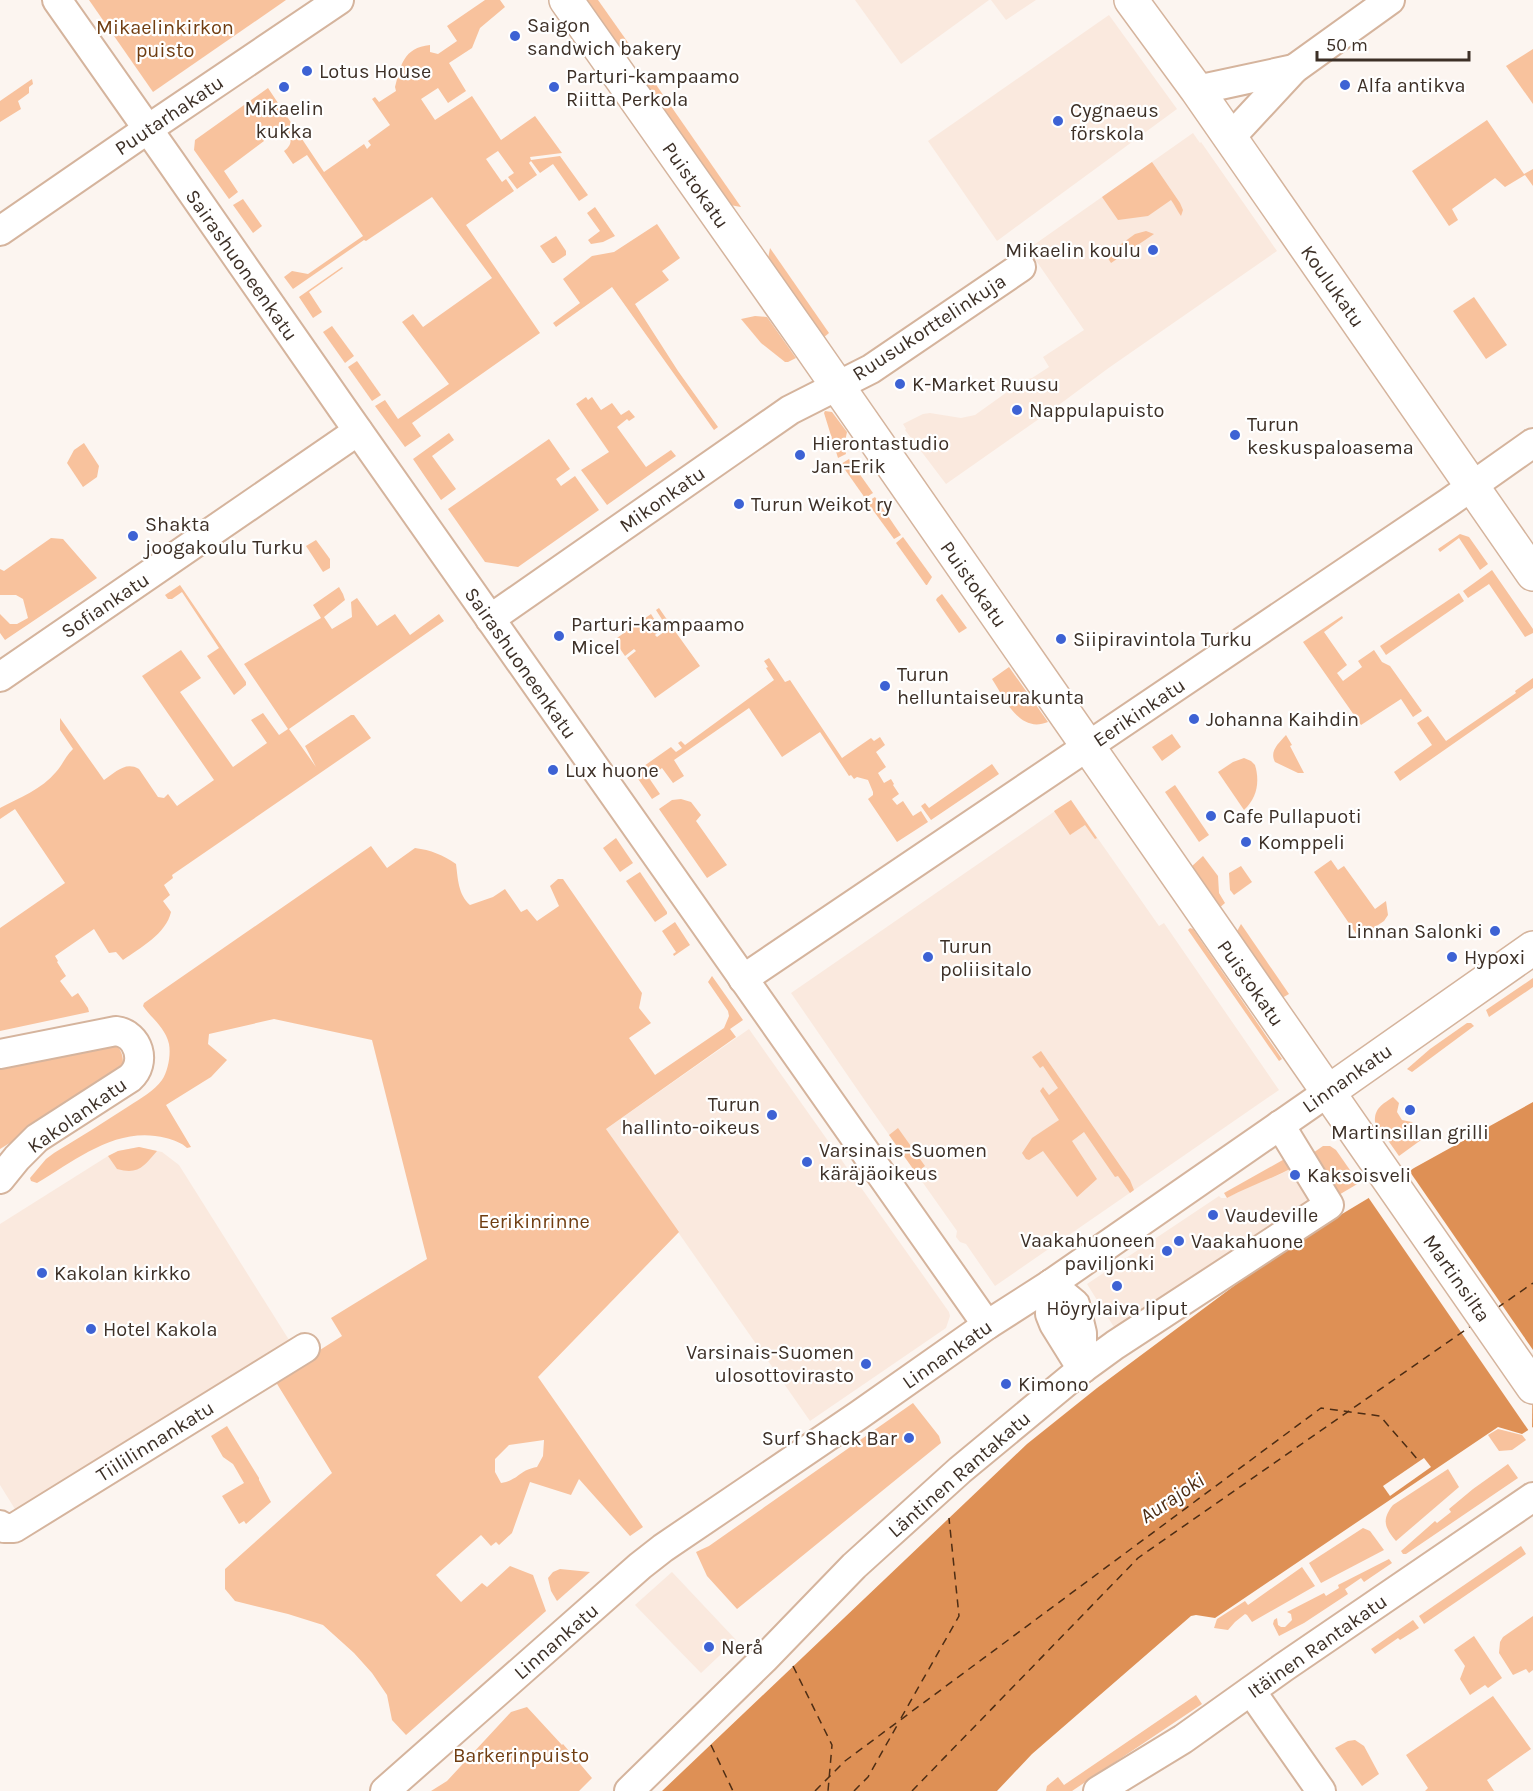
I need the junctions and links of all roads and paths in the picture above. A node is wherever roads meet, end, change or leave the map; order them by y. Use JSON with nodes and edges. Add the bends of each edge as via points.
{"nodes":[{"id":1,"x":57,"y":0,"type":"edge"},
{"id":2,"x":339,"y":0,"type":"edge"},
{"id":3,"x":566,"y":0,"type":"edge"},
{"id":4,"x":1131,"y":0,"type":"edge"},
{"id":5,"x":1390,"y":0,"type":"edge"},
{"id":6,"x":1294,"y":69,"type":"junction"},
{"id":7,"x":1197,"y":90,"type":"junction"},
{"id":8,"x":148,"y":129,"type":"junction"},
{"id":9,"x":1230,"y":138,"type":"junction"},
{"id":10,"x":0,"y":231,"type":"edge"},
{"id":11,"x":1021,"y":267,"type":"dead end"},
{"id":12,"x":837,"y":386,"type":"junction"},
{"id":13,"x":358,"y":431,"type":"junction"},
{"id":14,"x":1533,"y":443,"type":"edge"},
{"id":15,"x":1472,"y":486,"type":"junction"},
{"id":16,"x":1533,"y":574,"type":"edge"},
{"id":17,"x":490,"y":619,"type":"junction"},
{"id":18,"x":0,"y":677,"type":"edge"},
{"id":19,"x":1087,"y":747,"type":"junction"},
{"id":20,"x":1533,"y":948,"type":"edge"},
{"id":21,"x":744,"y":979,"type":"junction"},
{"id":22,"x":0,"y":1054,"type":"edge"},
{"id":23,"x":1328,"y":1092,"type":"junction"},
{"id":24,"x":1280,"y":1125,"type":"junction"},
{"id":25,"x":1381,"y":1169,"type":"joint"},
{"id":26,"x":0,"y":1179,"type":"edge"},
{"id":27,"x":1051,"y":1284,"type":"junction"},
{"id":28,"x":987,"y":1325,"type":"junction"},
{"id":29,"x":305,"y":1348,"type":"dead end"},
{"id":30,"x":1082,"y":1369,"type":"junction"},
{"id":31,"x":1533,"y":1387,"type":"edge"},
{"id":32,"x":1533,"y":1497,"type":"edge"},
{"id":33,"x":2,"y":1526,"type":"edge"},
{"id":34,"x":1251,"y":1691,"type":"junction"},
{"id":35,"x":386,"y":1791,"type":"edge"},
{"id":36,"x":629,"y":1791,"type":"edge"},
{"id":37,"x":1098,"y":1791,"type":"edge"},
{"id":38,"x":1321,"y":1791,"type":"edge"}],
"edges":[{"from":1,"to":8,"type":"street","name":"Sairashuoneenkatu"},
{"from":2,"to":8,"type":"street","name":"Puutarhakatu"},
{"from":3,"to":12,"type":"main road","name":"Puistokatu"},
{"from":4,"to":7,"type":"main road","name":"Koulukatu"},
{"from":5,"to":6,"type":"street"},
{"from":6,"to":7,"type":"street"},
{"from":6,"to":9,"type":"street"},
{"from":7,"to":9,"type":"main road","name":"Koulukatu"},
{"from":8,"to":10,"type":"street","name":"Puutarhakatu"},
{"from":8,"to":13,"type":"street","name":"Sairashuoneenkatu"},
{"from":9,"to":15,"type":"main road","name":"Koulukatu"},
{"from":11,"to":12,"type":"street","name":"Ruusukorttelinkuja","via":[[871,369]]},
{"from":12,"to":17,"type":"street","name":"Mikonkatu","via":[[790,410]]},
{"from":12,"to":19,"type":"main road","name":"Puistokatu"},
{"from":13,"to":17,"type":"street","name":"Sairashuoneenkatu"},
{"from":13,"to":18,"type":"street","name":"Sofiankatu"},
{"from":14,"to":15,"type":"street","name":"Eerikinkatu"},
{"from":15,"to":16,"type":"main road","name":"Koulukatu"},
{"from":15,"to":19,"type":"street","name":"Eerikinkatu"},
{"from":17,"to":21,"type":"street","name":"Sairashuoneenkatu"},
{"from":19,"to":21,"type":"street","name":"Eerikinkatu"},
{"from":19,"to":23,"type":"main road","name":"Puistokatu"},
{"from":20,"to":23,"type":"main road","name":"Linnankatu"},
{"from":21,"to":28,"type":"street","name":"Sairashuoneenkatu"},
{"from":22,"to":26,"type":"street","name":"Kakolankatu","via":[[116,1031],[131,1037],[140,1059],[130,1078],[37,1138]]},
{"from":23,"to":24,"type":"street","name":"Linnankatu"},
{"from":23,"to":25,"type":"main road","name":"Puistokatu"},
{"from":24,"to":27,"type":"street","name":"Linnankatu"},
{"from":24,"to":30,"type":"street","name":"Läntinen Rantakatu","via":[[1329,1204]]},
{"from":25,"to":31,"type":"main road","name":"Martinsilta"},
{"from":27,"to":28,"type":"street","name":"Linnankatu"},
{"from":27,"to":30,"type":"street","via":[[1050,1314]]},
{"from":28,"to":35,"type":"street","name":"Linnankatu","via":[[663,1548]]},
{"from":29,"to":33,"type":"street","name":"Tiililinnankatu","via":[[14,1528]]},
{"from":30,"to":36,"type":"street","name":"Läntinen Rantakatu","via":[[960,1470],[854,1566]]},
{"from":32,"to":34,"type":"street","name":"Itäinen Rantakatu"},
{"from":34,"to":37,"type":"street","name":"Itäinen Rantakatu","via":[[1161,1754]]},
{"from":34,"to":38,"type":"street"}]}
